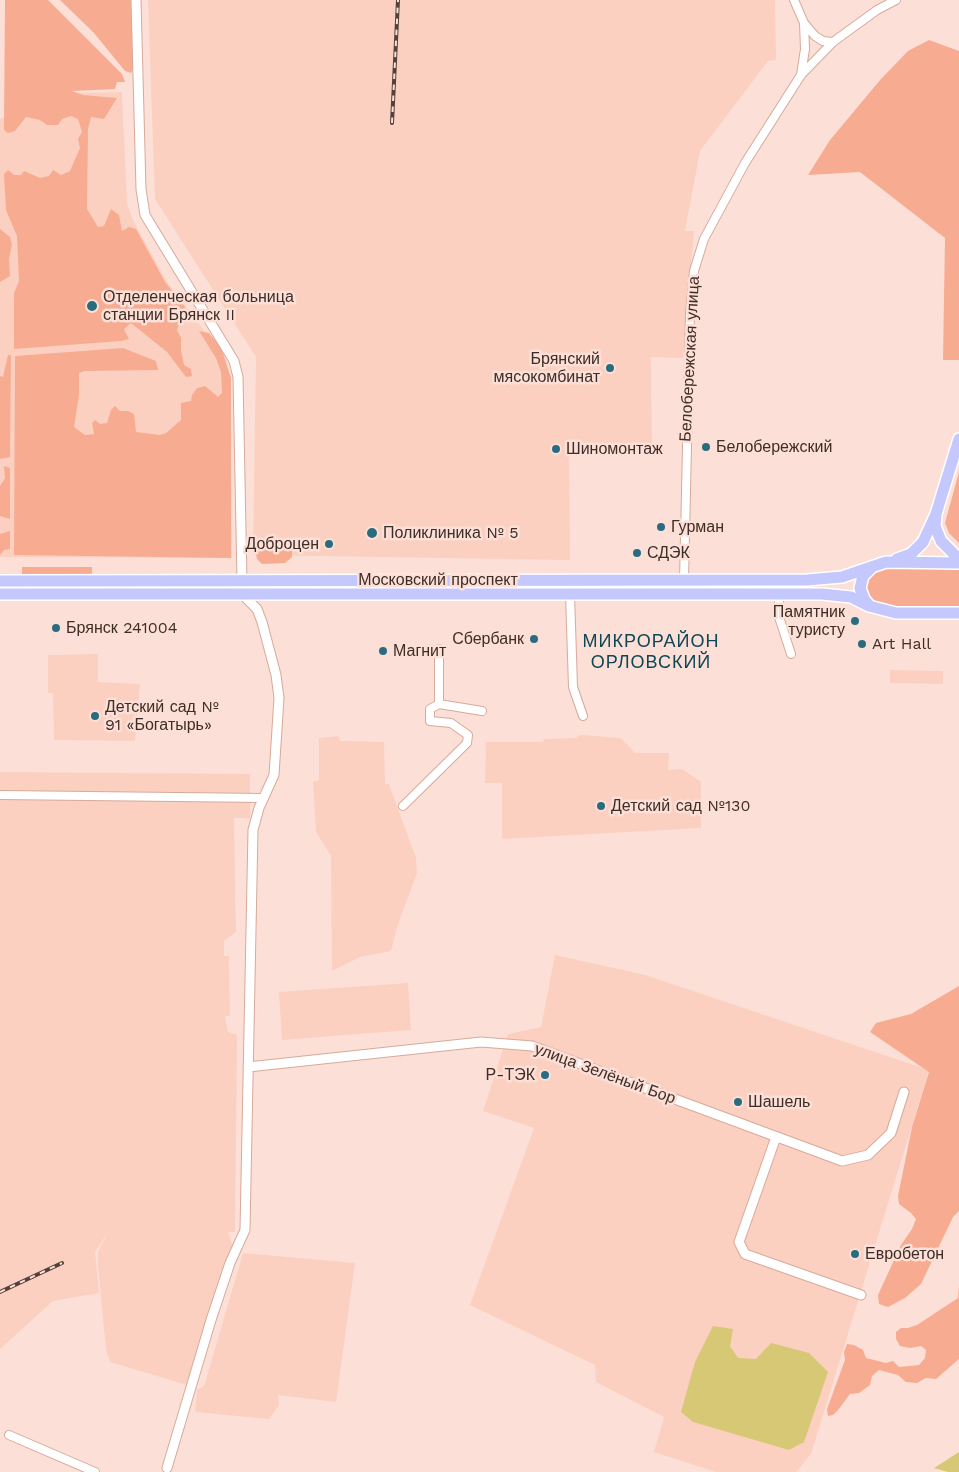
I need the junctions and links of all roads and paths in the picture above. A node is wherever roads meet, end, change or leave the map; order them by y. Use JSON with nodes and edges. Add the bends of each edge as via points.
{"nodes":[{"id":1,"x":136,"y":0,"type":"edge"},
{"id":2,"x":794,"y":0,"type":"edge"},
{"id":3,"x":896,"y":0,"type":"edge"},
{"id":4,"x":804,"y":23,"type":"junction"},
{"id":5,"x":833,"y":42,"type":"junction"},
{"id":6,"x":801,"y":75,"type":"junction"},
{"id":7,"x":959,"y":439,"type":"edge"},
{"id":8,"x":936,"y":514,"type":"junction"},
{"id":9,"x":959,"y":559,"type":"edge"},
{"id":10,"x":892,"y":561,"type":"junction"},
{"id":11,"x":959,"y":563,"type":"edge"},
{"id":12,"x":874,"y":565,"type":"junction"},
{"id":13,"x":242,"y":580,"type":"junction"},
{"id":14,"x":684,"y":580,"type":"junction"},
{"id":15,"x":0,"y":581,"type":"edge"},
{"id":16,"x":0,"y":594,"type":"edge"},
{"id":17,"x":570,"y":594,"type":"junction"},
{"id":18,"x":779,"y":594,"type":"junction"},
{"id":19,"x":243,"y":595,"type":"junction"},
{"id":20,"x":869,"y":606,"type":"junction"},
{"id":21,"x":959,"y":613,"type":"edge"},
{"id":22,"x":439,"y":649,"type":"dead end"},
{"id":23,"x":791,"y":654,"type":"dead end"},
{"id":24,"x":439,"y":704,"type":"junction"},
{"id":25,"x":482,"y":711,"type":"dead end"},
{"id":26,"x":583,"y":716,"type":"dead end"},
{"id":27,"x":0,"y":795,"type":"edge"},
{"id":28,"x":264,"y":798,"type":"junction"},
{"id":29,"x":403,"y":806,"type":"dead end"},
{"id":30,"x":248,"y":1067,"type":"junction"},
{"id":31,"x":904,"y":1092,"type":"dead end"},
{"id":32,"x":776,"y":1138,"type":"junction"},
{"id":33,"x":861,"y":1295,"type":"dead end"},
{"id":34,"x":9,"y":1435,"type":"dead end"},
{"id":35,"x":166,"y":1470,"type":"edge"},
{"id":36,"x":96,"y":1472,"type":"edge"}],
"edges":[{"from":1,"to":13,"type":"street","via":[[141,189],[145,215],[234,361],[238,377]]},
{"from":2,"to":4,"type":"street","name":"Белобережская улица"},
{"from":3,"to":5,"type":"street","name":"Белобережская улица"},
{"from":4,"to":5,"type":"street","via":[[815,36]]},
{"from":4,"to":6,"type":"street","name":"Белобережская улица"},
{"from":5,"to":6,"type":"street","name":"Белобережская улица"},
{"from":6,"to":14,"type":"street","name":"Белобережская улица","via":[[741,171],[704,239],[694,271],[686,416]]},
{"from":7,"to":8,"type":"main road"},
{"from":8,"to":9,"type":"main road","via":[[941,541]]},
{"from":8,"to":10,"type":"main road","via":[[918,547],[906,557]]},
{"from":10,"to":11,"type":"main road","name":"Московский проспект"},
{"from":10,"to":12,"type":"main road","name":"Московский проспект"},
{"from":12,"to":14,"type":"main road","name":"Московский проспект","via":[[842,577],[825,579]]},
{"from":12,"to":20,"type":"main road","via":[[861,582],[861,594]]},
{"from":13,"to":14,"type":"main road","name":"Московский проспект"},
{"from":13,"to":15,"type":"main road","name":"Московский проспект"},
{"from":13,"to":19,"type":"main road"},
{"from":16,"to":19,"type":"main road","name":"Московский проспект"},
{"from":17,"to":18,"type":"main road","name":"Московский проспект"},
{"from":17,"to":19,"type":"main road","name":"Московский проспект"},
{"from":17,"to":26,"type":"street","via":[[573,687]]},
{"from":18,"to":20,"type":"main road","name":"Московский проспект","via":[[840,596]]},
{"from":18,"to":23,"type":"street","via":[[780,617]]},
{"from":19,"to":28,"type":"street","via":[[257,609],[262,622],[279,698],[274,775]]},
{"from":20,"to":21,"type":"main road","name":"Московский проспект","via":[[896,613]]},
{"from":22,"to":24,"type":"street"},
{"from":24,"to":25,"type":"street"},
{"from":24,"to":29,"type":"street","via":[[430,709],[430,721],[450,723],[468,735],[467,743]]},
{"from":27,"to":28,"type":"street"},
{"from":28,"to":30,"type":"street","via":[[253,830]]},
{"from":30,"to":32,"type":"street","name":"улица Зелёный Бор","via":[[481,1042],[532,1046]]},
{"from":30,"to":35,"type":"street","via":[[245,1230],[211,1320]]},
{"from":31,"to":32,"type":"street","name":"улица Зелёный Бор","via":[[891,1133],[868,1155],[842,1161]]},
{"from":32,"to":33,"type":"street","via":[[739,1242],[745,1254]]},
{"from":34,"to":36,"type":"street"}]}
